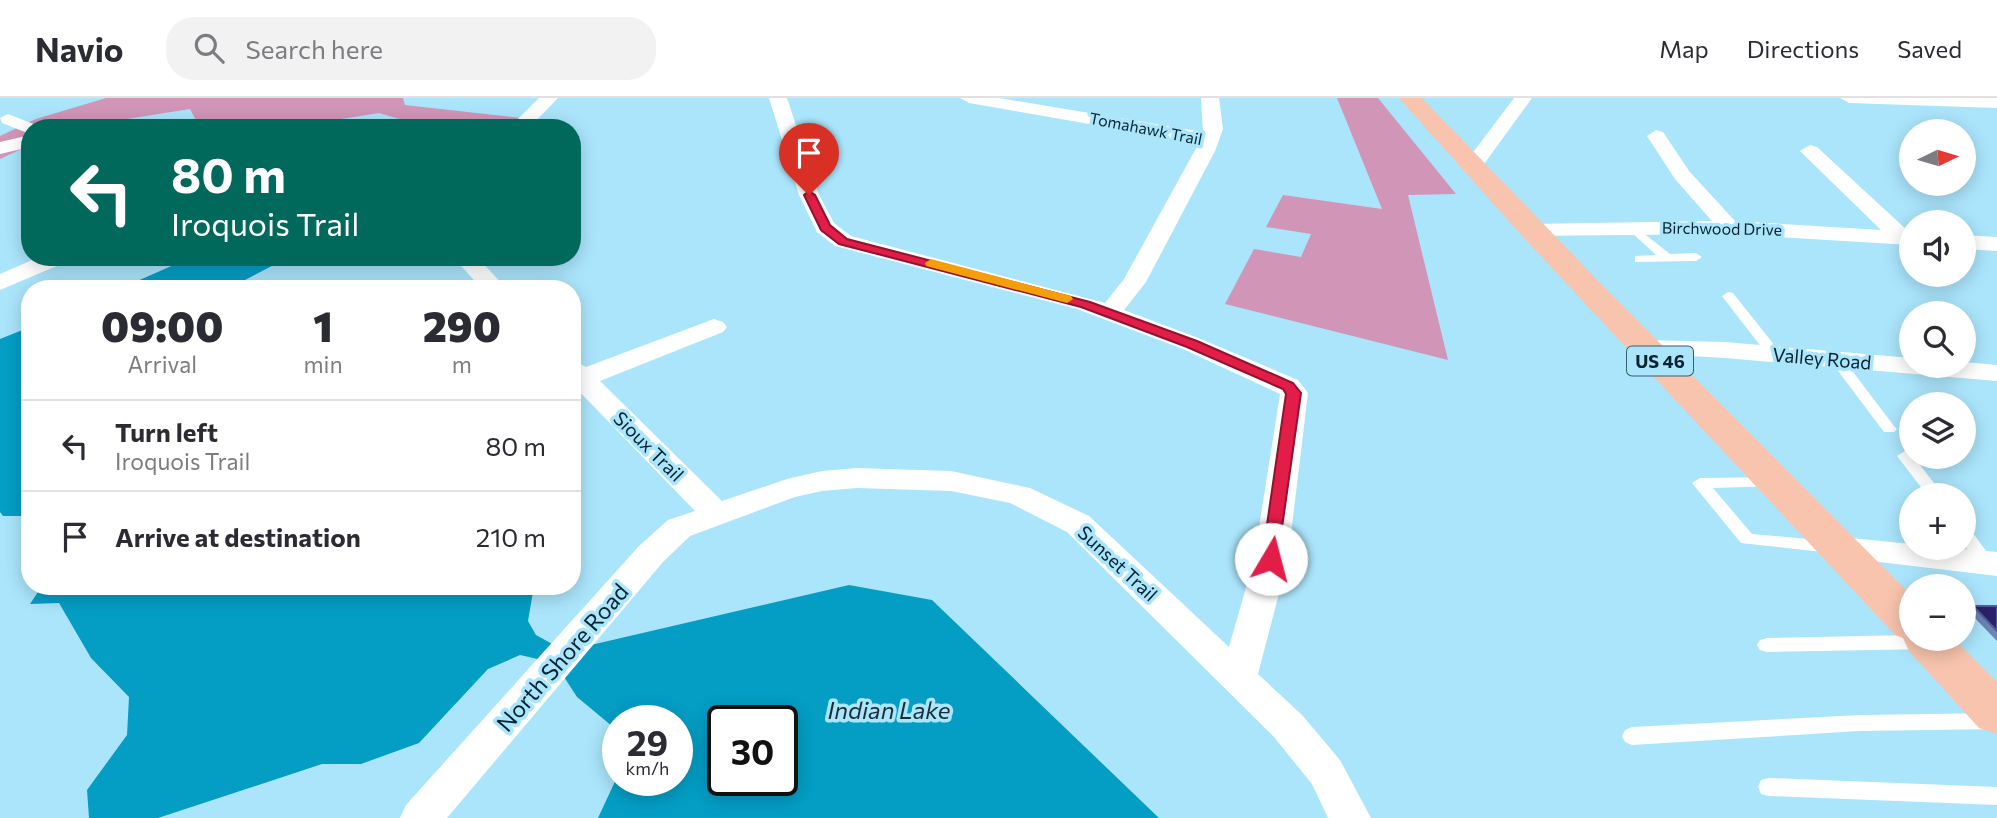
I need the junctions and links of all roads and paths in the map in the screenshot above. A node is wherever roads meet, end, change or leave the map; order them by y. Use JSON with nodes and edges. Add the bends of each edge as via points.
{"nodes":[{"id":1,"x":549,"y":98,"type":"edge"},
{"id":2,"x":778,"y":98,"type":"edge"},
{"id":3,"x":969,"y":98,"type":"edge"},
{"id":4,"x":1210,"y":98,"type":"edge"},
{"id":5,"x":1410,"y":98,"type":"edge"},
{"id":6,"x":1523,"y":98,"type":"edge"},
{"id":7,"x":1849,"y":98,"type":"edge"},
{"id":8,"x":1997,"y":103,"type":"edge"},
{"id":9,"x":8,"y":119,"type":"dead end"},
{"id":10,"x":527,"y":119,"type":"edge"},
{"id":11,"x":21,"y":125,"type":"edge"},
{"id":12,"x":1656,"y":136,"type":"dead end"},
{"id":13,"x":1209,"y":139,"type":"junction"},
{"id":14,"x":21,"y":143,"type":"edge"},
{"id":15,"x":0,"y":148,"type":"edge"},
{"id":16,"x":1810,"y":150,"type":"dead end"},
{"id":17,"x":1472,"y":167,"type":"junction"},
{"id":18,"x":1729,"y":227,"type":"junction"},
{"id":19,"x":1633,"y":228,"type":"junction"},
{"id":20,"x":1532,"y":231,"type":"junction"},
{"id":21,"x":1899,"y":232,"type":"edge"},
{"id":22,"x":1899,"y":238,"type":"edge"},
{"id":23,"x":1976,"y":243,"type":"edge"},
{"id":24,"x":1997,"y":244,"type":"edge"},
{"id":25,"x":1696,"y":257,"type":"dead end"},
{"id":26,"x":1667,"y":258,"type":"junction"},
{"id":27,"x":1639,"y":259,"type":"dead end"},
{"id":28,"x":38,"y":266,"type":"edge"},
{"id":29,"x":473,"y":266,"type":"edge"},
{"id":30,"x":486,"y":280,"type":"edge"},
{"id":31,"x":0,"y":283,"type":"edge"},
{"id":32,"x":1728,"y":296,"type":"dead end"},
{"id":33,"x":1109,"y":313,"type":"junction"},
{"id":34,"x":714,"y":327,"type":"dead end"},
{"id":35,"x":1647,"y":348,"type":"junction"},
{"id":36,"x":1774,"y":354,"type":"junction"},
{"id":37,"x":1836,"y":359,"type":"junction"},
{"id":38,"x":581,"y":372,"type":"edge"},
{"id":39,"x":1997,"y":373,"type":"edge"},
{"id":40,"x":581,"y":377,"type":"edge"},
{"id":41,"x":1889,"y":429,"type":"dead end"},
{"id":42,"x":1915,"y":469,"type":"edge"},
{"id":43,"x":1777,"y":481,"type":"junction"},
{"id":44,"x":1926,"y":483,"type":"edge"},
{"id":45,"x":716,"y":514,"type":"junction"},
{"id":46,"x":1976,"y":547,"type":"edge"},
{"id":47,"x":1841,"y":548,"type":"junction"},
{"id":48,"x":1991,"y":564,"type":"edge"},
{"id":49,"x":1899,"y":610,"type":"edge"},
{"id":50,"x":1899,"y":636,"type":"edge"},
{"id":51,"x":1767,"y":645,"type":"dead end"},
{"id":52,"x":1938,"y":651,"type":"edge"},
{"id":53,"x":1238,"y":679,"type":"junction"},
{"id":54,"x":1997,"y":714,"type":"edge"},
{"id":55,"x":1997,"y":721,"type":"edge"},
{"id":56,"x":1632,"y":736,"type":"dead end"},
{"id":57,"x":1769,"y":787,"type":"dead end"},
{"id":58,"x":1997,"y":796,"type":"edge"},
{"id":59,"x":421,"y":818,"type":"edge"},
{"id":60,"x":1350,"y":818,"type":"edge"}],
"edges":[{"from":1,"to":10,"type":"street"},
{"from":2,"to":33,"type":"street","via":[[809,195],[825,227],[843,241]]},
{"from":3,"to":13,"type":"street","name":"Tomahawk Trail"},
{"from":4,"to":13,"type":"street","via":[[1214,129]]},
{"from":5,"to":17,"type":"main road","number":"US 46"},
{"from":6,"to":17,"type":"street"},
{"from":7,"to":8,"type":"street"},
{"from":9,"to":11,"type":"street"},
{"from":12,"to":18,"type":"street"},
{"from":13,"to":33,"type":"street","name":"Tomahawk Trail","via":[[1134,282]]},
{"from":14,"to":15,"type":"street"},
{"from":16,"to":21,"type":"street"},
{"from":17,"to":20,"type":"main road","number":"US 46"},
{"from":18,"to":19,"type":"street","name":"Birchwood Drive"},
{"from":18,"to":22,"type":"street","name":"Birchwood Drive"},
{"from":19,"to":20,"type":"street","name":"Birchwood Drive"},
{"from":19,"to":26,"type":"lane"},
{"from":20,"to":35,"type":"main road","number":"US 46"},
{"from":23,"to":24,"type":"street"},
{"from":25,"to":26,"type":"lane"},
{"from":26,"to":27,"type":"lane"},
{"from":28,"to":31,"type":"street"},
{"from":29,"to":30,"type":"street"},
{"from":32,"to":36,"type":"lane"},
{"from":33,"to":53,"type":"street","via":[[1256,372],[1294,393],[1271,559]]},
{"from":34,"to":38,"type":"street"},
{"from":35,"to":36,"type":"street","name":"Valley Road"},
{"from":35,"to":43,"type":"main road","number":"US 46"},
{"from":36,"to":37,"type":"street","name":"Valley Road"},
{"from":37,"to":39,"type":"street","name":"Valley Road"},
{"from":37,"to":41,"type":"lane"},
{"from":40,"to":45,"type":"street","name":"Sioux Trail"},
{"from":42,"to":44,"type":"lane"},
{"from":43,"to":47,"type":"main road","number":"US 46"},
{"from":43,"to":47,"type":"lane","via":[[1700,483],[1747,539]]},
{"from":45,"to":53,"type":"street","name":"Sunset Trail","via":[[787,489],[857,478],[951,481],[1019,495],[1078,524]]},
{"from":45,"to":59,"type":"street","name":"North Shore Road","via":[[679,528],[651,554]]},
{"from":46,"to":48,"type":"lane"},
{"from":47,"to":48,"type":"street"},
{"from":47,"to":49,"type":"main road","number":"US 46"},
{"from":50,"to":51,"type":"lane"},
{"from":52,"to":54,"type":"main road","number":"US 46"},
{"from":53,"to":60,"type":"street","name":"Sunset Trail","via":[[1308,748]]},
{"from":55,"to":56,"type":"lane","via":[[1860,723]]},
{"from":57,"to":58,"type":"lane"}]}
